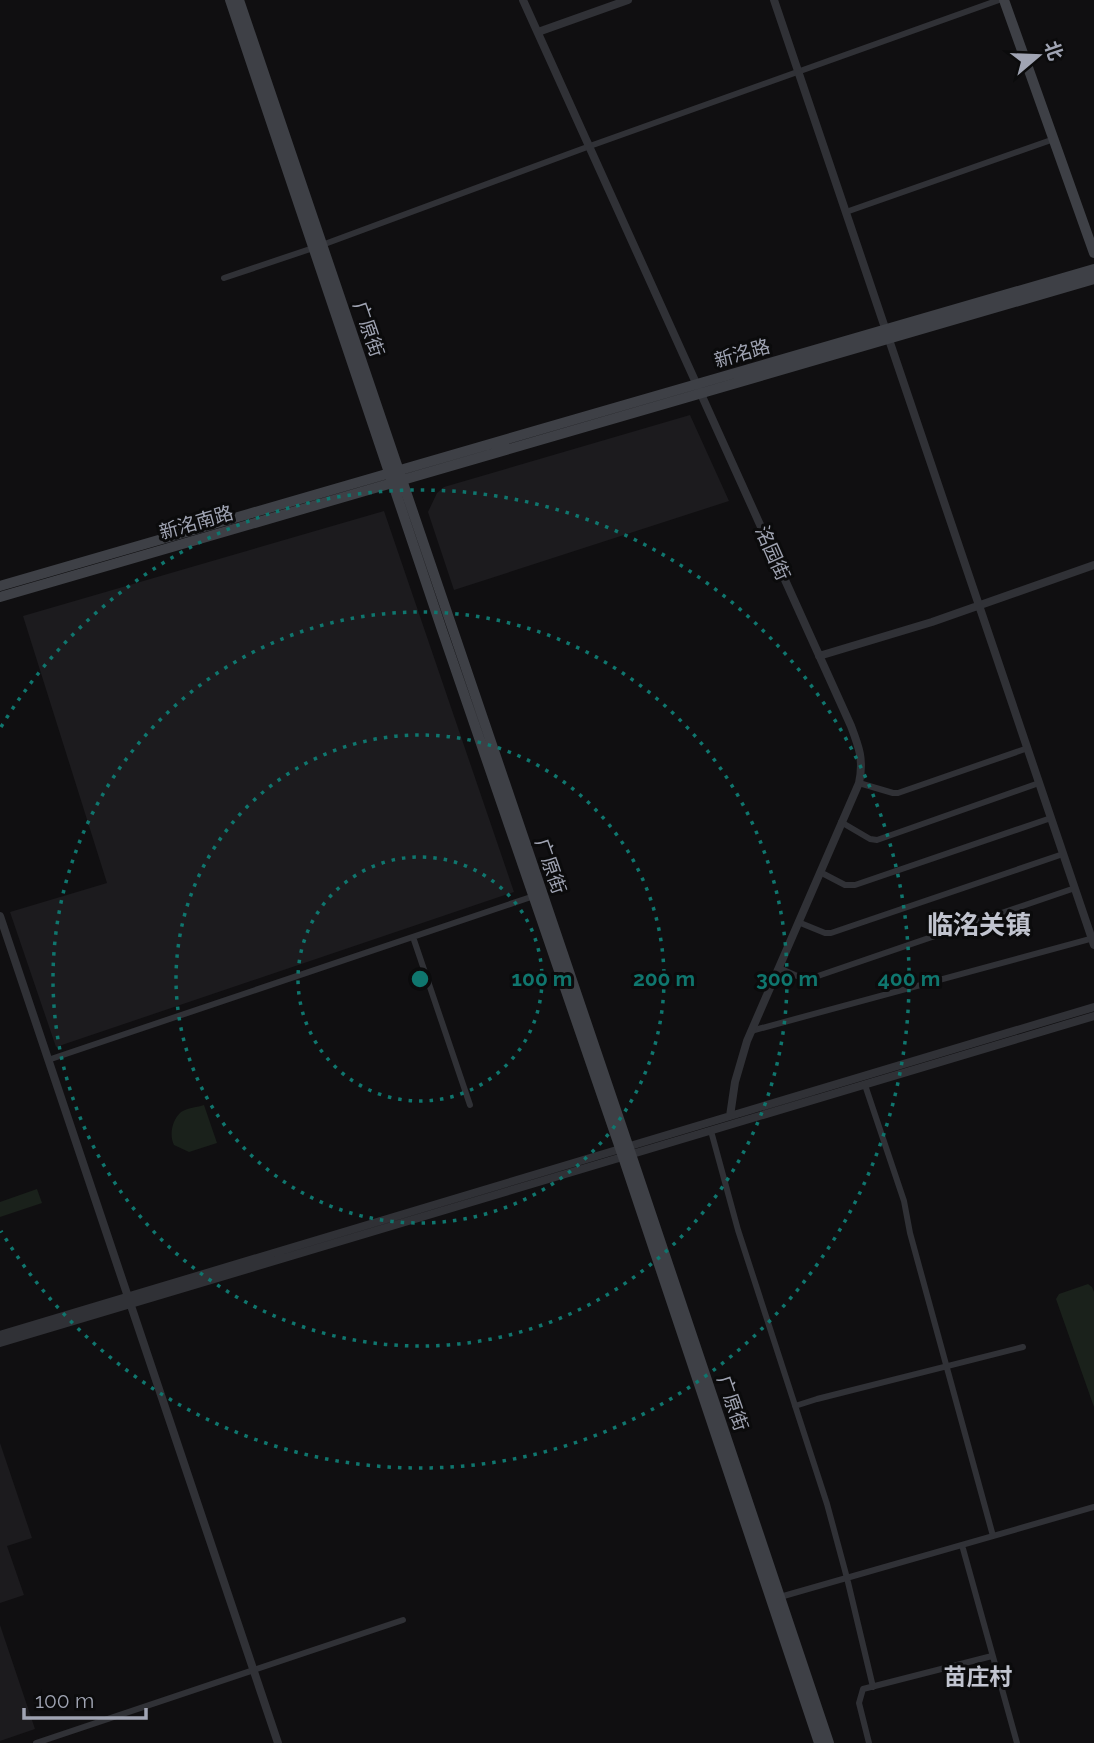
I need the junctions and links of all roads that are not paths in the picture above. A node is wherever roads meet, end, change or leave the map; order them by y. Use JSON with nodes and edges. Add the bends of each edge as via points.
{"nodes":[{"id":1,"x":230,"y":0,"type":"edge"},
{"id":2,"x":239,"y":0,"type":"edge"},
{"id":3,"x":523,"y":0,"type":"edge"},
{"id":4,"x":628,"y":0,"type":"edge"},
{"id":5,"x":774,"y":0,"type":"edge"},
{"id":6,"x":1002,"y":0,"type":"edge"},
{"id":7,"x":538,"y":32,"type":"junction"},
{"id":8,"x":798,"y":71,"type":"junction"},
{"id":9,"x":1054,"y":139,"type":"junction"},
{"id":10,"x":590,"y":146,"type":"junction"},
{"id":11,"x":846,"y":212,"type":"junction"},
{"id":12,"x":318,"y":246,"type":"junction"},
{"id":13,"x":1094,"y":253,"type":"edge"},
{"id":14,"x":1094,"y":269,"type":"edge"},
{"id":15,"x":224,"y":278,"type":"dead end"},
{"id":16,"x":1094,"y":279,"type":"edge"},
{"id":17,"x":887,"y":334,"type":"junction"},
{"id":18,"x":699,"y":388,"type":"junction"},
{"id":19,"x":396,"y":477,"type":"junction"},
{"id":20,"x":1094,"y":565,"type":"edge"},
{"id":21,"x":0,"y":586,"type":"edge"},
{"id":22,"x":0,"y":597,"type":"edge"},
{"id":23,"x":979,"y":605,"type":"junction"},
{"id":24,"x":820,"y":656,"type":"junction"},
{"id":25,"x":1028,"y":748,"type":"junction"},
{"id":26,"x":859,"y":783,"type":"junction"},
{"id":27,"x":1039,"y":783,"type":"junction"},
{"id":28,"x":1051,"y":818,"type":"junction"},
{"id":29,"x":841,"y":822,"type":"junction"},
{"id":30,"x":1063,"y":854,"type":"junction"},
{"id":31,"x":820,"y":872,"type":"junction"},
{"id":32,"x":1075,"y":888,"type":"junction"},
{"id":33,"x":534,"y":896,"type":"junction"},
{"id":34,"x":0,"y":916,"type":"edge"},
{"id":35,"x":798,"y":922,"type":"junction"},
{"id":36,"x":413,"y":937,"type":"junction"},
{"id":37,"x":1093,"y":940,"type":"edge"},
{"id":38,"x":779,"y":968,"type":"junction"},
{"id":39,"x":1094,"y":1007,"type":"edge"},
{"id":40,"x":1094,"y":1016,"type":"edge"},
{"id":41,"x":751,"y":1031,"type":"junction"},
{"id":42,"x":48,"y":1060,"type":"junction"},
{"id":43,"x":865,"y":1085,"type":"junction"},
{"id":44,"x":470,"y":1105,"type":"dead end"},
{"id":45,"x":730,"y":1116,"type":"junction"},
{"id":46,"x":711,"y":1130,"type":"junction"},
{"id":47,"x":626,"y":1152,"type":"junction"},
{"id":48,"x":129,"y":1300,"type":"junction"},
{"id":49,"x":0,"y":1335,"type":"edge"},
{"id":50,"x":0,"y":1343,"type":"edge"},
{"id":51,"x":1023,"y":1347,"type":"dead end"},
{"id":52,"x":947,"y":1367,"type":"junction"},
{"id":53,"x":795,"y":1406,"type":"junction"},
{"id":54,"x":1094,"y":1507,"type":"edge"},
{"id":55,"x":993,"y":1536,"type":"junction"},
{"id":56,"x":962,"y":1545,"type":"junction"},
{"id":57,"x":847,"y":1577,"type":"junction"},
{"id":58,"x":776,"y":1598,"type":"junction"},
{"id":59,"x":403,"y":1620,"type":"dead end"},
{"id":60,"x":992,"y":1656,"type":"junction"},
{"id":61,"x":253,"y":1670,"type":"junction"},
{"id":62,"x":873,"y":1687,"type":"junction"},
{"id":63,"x":36,"y":1743,"type":"edge"},
{"id":64,"x":278,"y":1743,"type":"edge"},
{"id":65,"x":819,"y":1743,"type":"edge"},
{"id":66,"x":829,"y":1743,"type":"edge"},
{"id":67,"x":869,"y":1743,"type":"edge"},
{"id":68,"x":1017,"y":1743,"type":"edge"}],
"edges":[{"from":1,"to":12,"type":"main road","name":"广原街"},
{"from":2,"to":12,"type":"main road","name":"广原街"},
{"from":3,"to":7,"type":"street","name":"洺园街"},
{"from":4,"to":7,"type":"street"},
{"from":5,"to":8,"type":"street"},
{"from":6,"to":8,"type":"street"},
{"from":6,"to":9,"type":"main road"},
{"from":7,"to":10,"type":"street","name":"洺园街"},
{"from":8,"to":10,"type":"street"},
{"from":8,"to":11,"type":"street"},
{"from":9,"to":11,"type":"street"},
{"from":9,"to":13,"type":"main road"},
{"from":10,"to":12,"type":"street"},
{"from":10,"to":18,"type":"street","name":"洺园街"},
{"from":11,"to":17,"type":"street"},
{"from":12,"to":15,"type":"street"},
{"from":12,"to":19,"type":"main road","name":"广原街"},
{"from":14,"to":17,"type":"main road","name":"新洺路"},
{"from":16,"to":17,"type":"main road","name":"新洺路"},
{"from":17,"to":18,"type":"main road","name":"新洺路"},
{"from":17,"to":23,"type":"street"},
{"from":18,"to":19,"type":"main road","name":"新洺路"},
{"from":18,"to":24,"type":"street","name":"洺园街"},
{"from":19,"to":21,"type":"main road","name":"新洺南路"},
{"from":19,"to":22,"type":"main road","name":"新洺南路"},
{"from":19,"to":33,"type":"main road","name":"广原街"},
{"from":19,"to":47,"type":"main road","name":"广原街"},
{"from":20,"to":23,"type":"street"},
{"from":23,"to":24,"type":"street"},
{"from":23,"to":25,"type":"street"},
{"from":24,"to":26,"type":"street","name":"洺园街","via":[[859,746]]},
{"from":25,"to":26,"type":"street","via":[[898,793]]},
{"from":25,"to":27,"type":"street"},
{"from":26,"to":29,"type":"street","name":"洺园街"},
{"from":27,"to":28,"type":"street"},
{"from":27,"to":29,"type":"street","via":[[877,840]]},
{"from":28,"to":30,"type":"street"},
{"from":28,"to":31,"type":"street","via":[[851,886]]},
{"from":29,"to":31,"type":"street","name":"洺园街"},
{"from":30,"to":32,"type":"street"},
{"from":30,"to":35,"type":"street","via":[[829,933]]},
{"from":31,"to":35,"type":"street","name":"洺园街"},
{"from":32,"to":37,"type":"street"},
{"from":32,"to":38,"type":"street","via":[[812,978]]},
{"from":33,"to":36,"type":"street"},
{"from":33,"to":47,"type":"main road","name":"广原街"},
{"from":34,"to":42,"type":"street"},
{"from":35,"to":38,"type":"street","name":"洺园街"},
{"from":36,"to":42,"type":"street"},
{"from":36,"to":44,"type":"street"},
{"from":37,"to":41,"type":"street"},
{"from":38,"to":41,"type":"street","name":"洺园街"},
{"from":39,"to":45,"type":"street"},
{"from":40,"to":43,"type":"street"},
{"from":41,"to":45,"type":"street","name":"洺园街"},
{"from":42,"to":48,"type":"street"},
{"from":43,"to":46,"type":"street"},
{"from":43,"to":52,"type":"street","via":[[904,1201]]},
{"from":45,"to":47,"type":"street"},
{"from":46,"to":47,"type":"street"},
{"from":46,"to":53,"type":"street"},
{"from":47,"to":48,"type":"street"},
{"from":47,"to":58,"type":"main road","name":"广原街"},
{"from":48,"to":49,"type":"street"},
{"from":48,"to":50,"type":"street"},
{"from":48,"to":61,"type":"street"},
{"from":51,"to":52,"type":"street"},
{"from":52,"to":53,"type":"street"},
{"from":52,"to":55,"type":"street"},
{"from":53,"to":57,"type":"street"},
{"from":54,"to":55,"type":"street"},
{"from":55,"to":56,"type":"street"},
{"from":56,"to":57,"type":"street"},
{"from":56,"to":60,"type":"street"},
{"from":57,"to":58,"type":"street"},
{"from":57,"to":62,"type":"street"},
{"from":58,"to":65,"type":"main road","name":"广原街"},
{"from":58,"to":66,"type":"main road","name":"广原街"},
{"from":59,"to":61,"type":"street"},
{"from":60,"to":62,"type":"street"},
{"from":60,"to":68,"type":"street"},
{"from":61,"to":63,"type":"street"},
{"from":61,"to":64,"type":"street"},
{"from":62,"to":67,"type":"street","via":[[863,1689],[859,1703]]}]}
